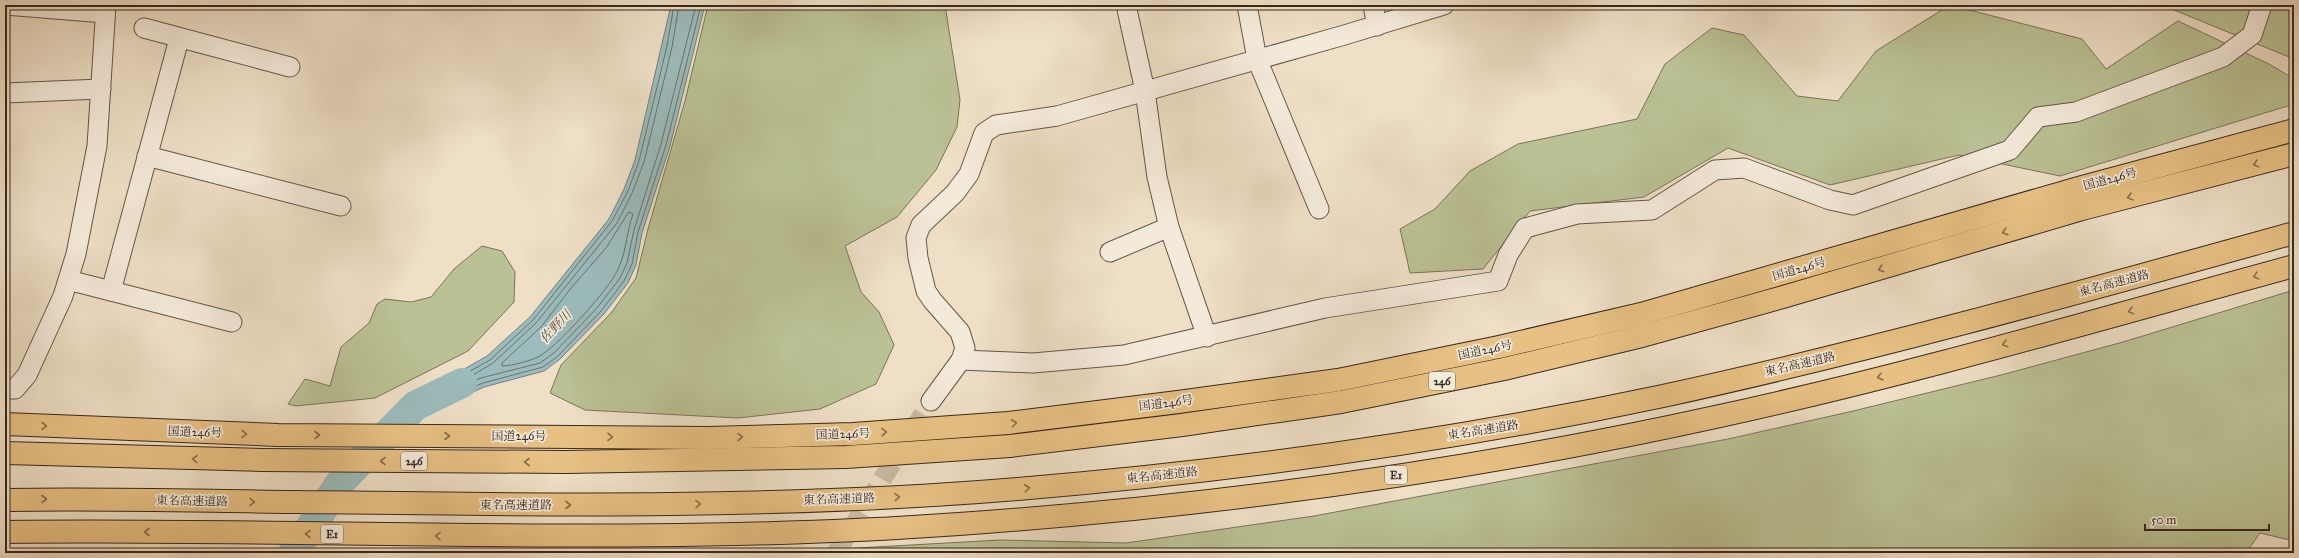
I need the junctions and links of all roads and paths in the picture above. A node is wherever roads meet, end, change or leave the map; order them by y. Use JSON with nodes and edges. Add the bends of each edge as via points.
{"nodes":[{"id":1,"x":5,"y":5,"type":"edge"},
{"id":2,"x":1126,"y":5,"type":"edge"},
{"id":3,"x":1247,"y":5,"type":"edge"},
{"id":4,"x":1373,"y":5,"type":"edge"},
{"id":5,"x":1444,"y":5,"type":"edge"},
{"id":6,"x":2262,"y":5,"type":"edge"},
{"id":7,"x":105,"y":9,"type":"edge"},
{"id":8,"x":1377,"y":26,"type":"junction"},
{"id":9,"x":144,"y":28,"type":"dead end"},
{"id":10,"x":179,"y":39,"type":"junction"},
{"id":11,"x":1257,"y":59,"type":"junction"},
{"id":12,"x":290,"y":67,"type":"dead end"},
{"id":13,"x":101,"y":89,"type":"junction"},
{"id":14,"x":1145,"y":91,"type":"junction"},
{"id":15,"x":5,"y":93,"type":"edge"},
{"id":16,"x":2294,"y":130,"type":"edge"},
{"id":17,"x":2294,"y":154,"type":"edge"},
{"id":18,"x":148,"y":156,"type":"junction"},
{"id":19,"x":340,"y":206,"type":"dead end"},
{"id":20,"x":1318,"y":209,"type":"dead end"},
{"id":21,"x":1169,"y":227,"type":"junction"},
{"id":22,"x":2294,"y":233,"type":"edge"},
{"id":23,"x":1110,"y":252,"type":"dead end"},
{"id":24,"x":2294,"y":266,"type":"edge"},
{"id":25,"x":68,"y":280,"type":"junction"},
{"id":26,"x":112,"y":292,"type":"junction"},
{"id":27,"x":232,"y":322,"type":"dead end"},
{"id":28,"x":1208,"y":337,"type":"junction"},
{"id":29,"x":961,"y":360,"type":"junction"},
{"id":30,"x":5,"y":389,"type":"edge"},
{"id":31,"x":931,"y":401,"type":"tunnel mouth"},
{"id":32,"x":5,"y":424,"type":"edge"},
{"id":33,"x":5,"y":453,"type":"edge"},
{"id":34,"x":5,"y":500,"type":"edge"},
{"id":35,"x":5,"y":532,"type":"edge"}],
"edges":[{"from":1,"to":7,"type":"street"},
{"from":2,"to":14,"type":"street"},
{"from":3,"to":11,"type":"street"},
{"from":4,"to":8,"type":"street"},
{"from":5,"to":8,"type":"street"},
{"from":6,"to":28,"type":"street","via":[[2252,35],[2223,56],[2076,112],[2038,117],[2010,150],[1853,205],[1830,200],[1744,168],[1715,170],[1652,210],[1577,214],[1526,228],[1508,255],[1498,281],[1325,308],[1248,324]]},
{"from":7,"to":13,"type":"street"},
{"from":8,"to":11,"type":"street"},
{"from":9,"to":10,"type":"street"},
{"from":10,"to":12,"type":"street"},
{"from":10,"to":18,"type":"street"},
{"from":11,"to":14,"type":"street"},
{"from":11,"to":20,"type":"street"},
{"from":13,"to":15,"type":"street"},
{"from":13,"to":25,"type":"street","via":[[97,146],[76,254]]},
{"from":14,"to":21,"type":"street","via":[[1157,177]]},
{"from":14,"to":29,"type":"street","via":[[1057,116],[996,125],[984,133],[969,174],[954,193],[921,225],[916,238],[926,291],[963,338],[965,348]]},
{"from":32,"to":16,"type":"highway","name":"国道246号","number":"246","one_way":true,"via":[[278,435],[708,438],[853,434],[1008,423],[1338,380],[1500,347],[1641,314],[2082,187]]},
{"from":17,"to":33,"type":"highway","name":"国道246号","number":"246","one_way":true,"via":[[2082,209],[1642,336],[1504,369],[1341,402],[1182,424],[1010,446],[846,457],[566,462],[262,460]]},
{"from":18,"to":19,"type":"street"},
{"from":18,"to":26,"type":"street"},
{"from":21,"to":23,"type":"street"},
{"from":21,"to":28,"type":"street"},
{"from":34,"to":22,"type":"highway","name":"東名高速道路","one_way":true,"via":[[500,505],[744,503],[1007,490],[1187,473],[1518,425],[1664,396],[2011,311]]},
{"from":24,"to":35,"type":"highway","number":"E1","one_way":true,"via":[[2009,344],[1720,416],[1515,456],[1322,486],[1189,503],[1072,515],[853,531],[676,536],[477,537]]},
{"from":25,"to":26,"type":"street"},
{"from":25,"to":30,"type":"street","via":[[27,375],[15,388]]},
{"from":26,"to":27,"type":"street"},
{"from":28,"to":29,"type":"street","via":[[1124,355],[1033,363]]},
{"from":29,"to":31,"type":"street"}]}
